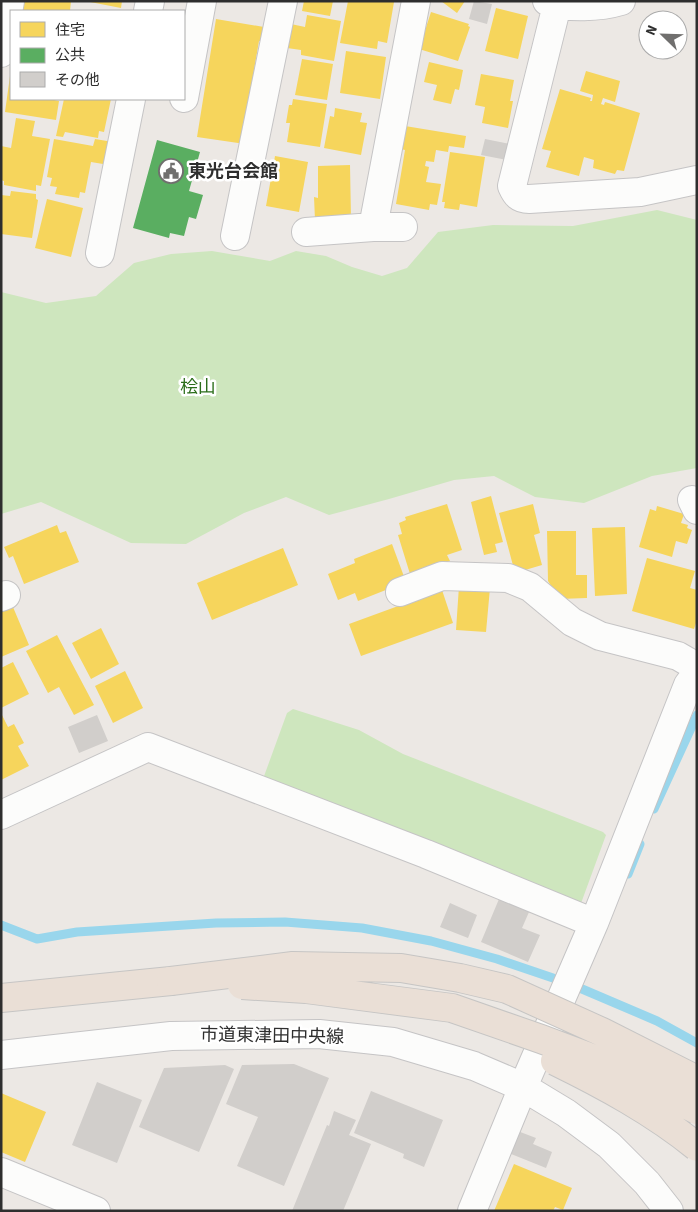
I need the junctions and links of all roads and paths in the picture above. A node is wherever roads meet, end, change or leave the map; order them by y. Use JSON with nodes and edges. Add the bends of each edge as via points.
{"nodes":[{"id":1,"x":10,"y":1,"type":"edge"},
{"id":2,"x":202,"y":1,"type":"edge"},
{"id":3,"x":283,"y":1,"type":"edge"},
{"id":4,"x":416,"y":1,"type":"edge"},
{"id":5,"x":621,"y":1,"type":"edge"},
{"id":6,"x":552,"y":3,"type":"edge"},
{"id":7,"x":1,"y":53,"type":"edge"},
{"id":8,"x":185,"y":93,"type":"edge"},
{"id":9,"x":131,"y":100,"type":"edge"},
{"id":10,"x":697,"y":180,"type":"edge"},
{"id":11,"x":373,"y":227,"type":"junction"},
{"id":12,"x":403,"y":227,"type":"dead end"},
{"id":13,"x":306,"y":232,"type":"dead end"},
{"id":14,"x":235,"y":236,"type":"dead end"},
{"id":15,"x":100,"y":253,"type":"dead end"},
{"id":16,"x":400,"y":592,"type":"dead end"},
{"id":17,"x":697,"y":667,"type":"edge"},
{"id":18,"x":697,"y":673,"type":"edge"},
{"id":19,"x":1,"y":815,"type":"edge"},
{"id":20,"x":594,"y":923,"type":"junction"},
{"id":21,"x":171,"y":981,"type":"junction"},
{"id":22,"x":306,"y":989,"type":"junction"},
{"id":23,"x":507,"y":989,"type":"junction"},
{"id":24,"x":1,"y":998,"type":"edge"},
{"id":25,"x":1,"y":1055,"type":"edge"},
{"id":26,"x":697,"y":1066,"type":"edge"},
{"id":27,"x":697,"y":1080,"type":"edge"},
{"id":28,"x":523,"y":1087,"type":"junction"},
{"id":29,"x":697,"y":1110,"type":"edge"},
{"id":30,"x":697,"y":1147,"type":"edge"},
{"id":31,"x":1,"y":1172,"type":"edge"},
{"id":32,"x":96,"y":1211,"type":"edge"},
{"id":33,"x":472,"y":1211,"type":"edge"},
{"id":34,"x":669,"y":1211,"type":"edge"}],
"edges":[{"from":1,"to":7,"type":"street"},
{"from":2,"to":8,"type":"street"},
{"from":3,"to":14,"type":"street"},
{"from":4,"to":11,"type":"street"},
{"from":5,"to":6,"type":"street","via":[[596,6]]},
{"from":6,"to":10,"type":"street","via":[[512,186],[515,194],[521,199],[529,199],[640,192]]},
{"from":9,"to":15,"type":"street"},
{"from":11,"to":12,"type":"street"},
{"from":11,"to":13,"type":"street"},
{"from":16,"to":17,"type":"street","via":[[442,576],[508,578],[530,587],[572,622],[600,636],[678,656]]},
{"from":18,"to":20,"type":"street","via":[[688,685]]},
{"from":19,"to":20,"type":"street","via":[[148,747],[426,854]]},
{"from":20,"to":28,"type":"street"},
{"from":21,"to":22,"type":"highway","bridge":true},
{"from":21,"to":23,"type":"highway","bridge":true,"via":[[293,966],[401,968]]},
{"from":21,"to":24,"type":"highway"},
{"from":22,"to":29,"type":"highway","bridge":true,"via":[[452,1008],[600,1061]]},
{"from":22,"to":30,"type":"highway","bridge":true,"via":[[445,1022],[533,1051],[594,1080]]},
{"from":23,"to":26,"type":"highway","bridge":true,"via":[[601,1017]]},
{"from":23,"to":27,"type":"highway","bridge":true},
{"from":25,"to":28,"type":"street","name":"市道東津田中央線","via":[[171,1036],[319,1034],[393,1042],[474,1066]]},
{"from":28,"to":33,"type":"street"},
{"from":28,"to":34,"type":"street","name":"市道東津田中央線","via":[[609,1145],[647,1183]]},
{"from":31,"to":32,"type":"street"}]}
